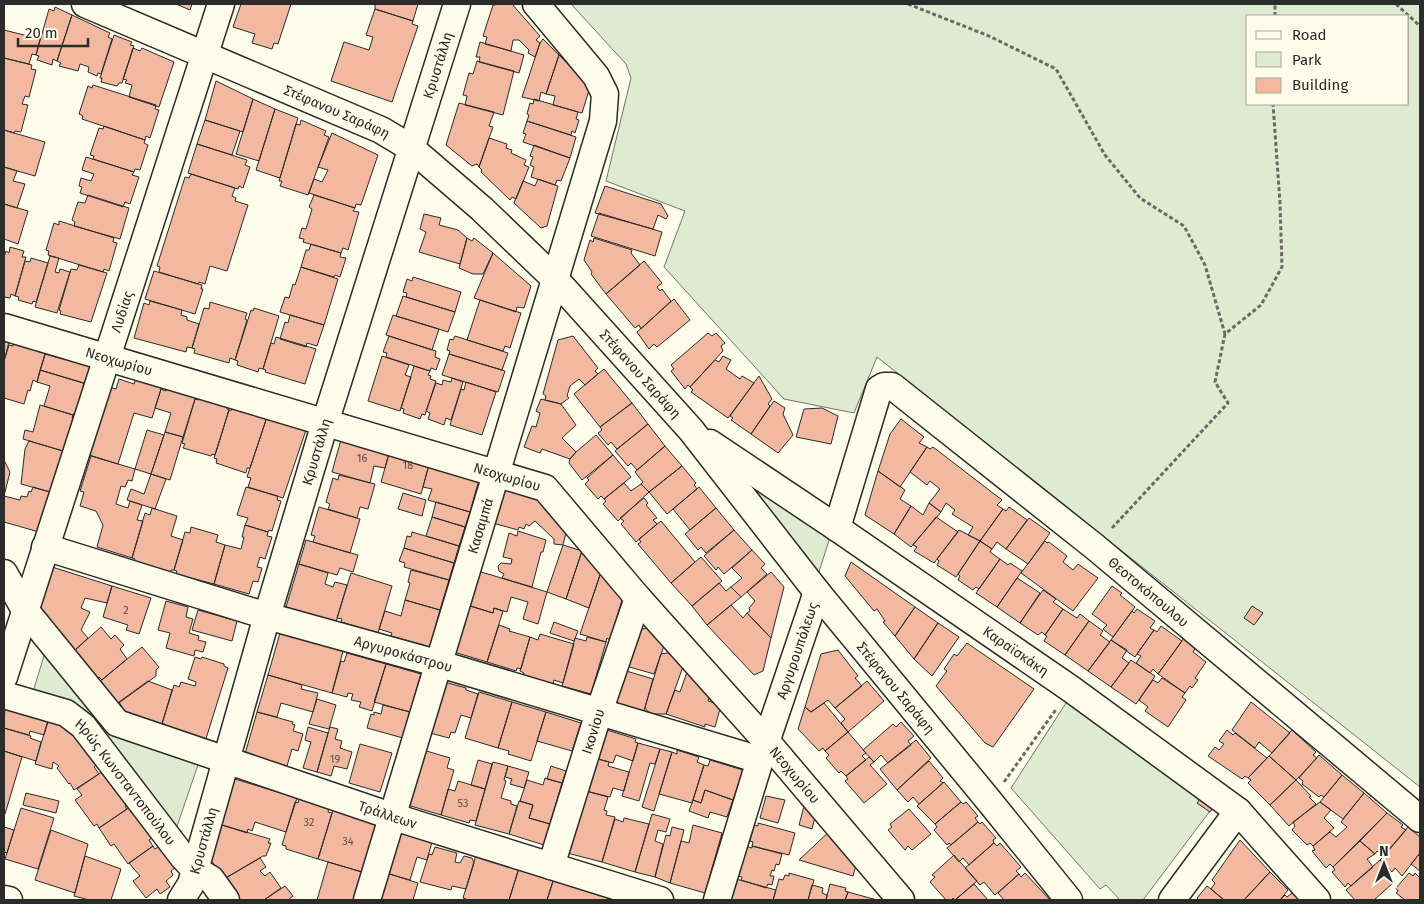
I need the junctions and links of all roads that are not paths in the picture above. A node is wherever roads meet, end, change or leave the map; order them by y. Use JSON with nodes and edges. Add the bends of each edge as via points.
{"nodes":[{"id":1,"x":85,"y":4,"type":"edge"},
{"id":2,"x":221,"y":4,"type":"edge"},
{"id":3,"x":457,"y":4,"type":"edge"},
{"id":4,"x":536,"y":4,"type":"edge"},
{"id":5,"x":205,"y":55,"type":"junction"},
{"id":6,"x":411,"y":148,"type":"junction"},
{"id":7,"x":556,"y":280,"type":"junction"},
{"id":8,"x":4,"y":327,"type":"edge"},
{"id":9,"x":106,"y":357,"type":"junction"},
{"id":10,"x":325,"y":423,"type":"junction"},
{"id":11,"x":691,"y":430,"type":"junction"},
{"id":12,"x":498,"y":473,"type":"junction"},
{"id":13,"x":837,"y":528,"type":"junction"},
{"id":14,"x":45,"y":547,"type":"junction"},
{"id":15,"x":4,"y":573,"type":"edge"},
{"id":16,"x":817,"y":592,"type":"junction"},
{"id":17,"x":638,"y":598,"type":"junction"},
{"id":18,"x":25,"y":610,"type":"junction"},
{"id":19,"x":267,"y":616,"type":"junction"},
{"id":20,"x":440,"y":664,"type":"junction"},
{"id":21,"x":4,"y":677,"type":"edge"},
{"id":22,"x":4,"y":695,"type":"edge"},
{"id":23,"x":599,"y":712,"type":"junction"},
{"id":24,"x":764,"y":751,"type":"junction"},
{"id":25,"x":226,"y":759,"type":"junction"},
{"id":26,"x":1238,"y":811,"type":"junction"},
{"id":27,"x":394,"y":817,"type":"junction"},
{"id":28,"x":1420,"y":819,"type":"edge"},
{"id":29,"x":551,"y":866,"type":"junction"},
{"id":30,"x":194,"y":869,"type":"junction"},
{"id":31,"x":4,"y":899,"type":"edge"},
{"id":32,"x":10,"y":900,"type":"edge"},
{"id":33,"x":181,"y":900,"type":"edge"},
{"id":34,"x":226,"y":900,"type":"edge"},
{"id":35,"x":367,"y":900,"type":"edge"},
{"id":36,"x":660,"y":900,"type":"edge"},
{"id":37,"x":717,"y":900,"type":"edge"},
{"id":38,"x":901,"y":900,"type":"edge"},
{"id":39,"x":1069,"y":900,"type":"edge"},
{"id":40,"x":1172,"y":900,"type":"edge"},
{"id":41,"x":1318,"y":900,"type":"edge"}],
"edges":[{"from":1,"to":5,"type":"street","name":"Στέφανου Σαράφη"},
{"from":2,"to":5,"type":"street","name":"Λυδίας"},
{"from":3,"to":6,"type":"street","name":"Κρυστάλλη"},
{"from":4,"to":7,"type":"street","name":"Κασαμπά","via":[[596,76],[605,94],[603,121]]},
{"from":5,"to":6,"type":"street","name":"Στέφανου Σαράφη","via":[[381,130]]},
{"from":5,"to":9,"type":"street","name":"Λυδίας"},
{"from":6,"to":7,"type":"street","name":"Στέφανου Σαράφη","via":[[482,209]]},
{"from":6,"to":10,"type":"street","name":"Κρυστάλλη"},
{"from":7,"to":11,"type":"street","name":"Στέφανου Σαράφη"},
{"from":7,"to":12,"type":"street","name":"Κασαμπά"},
{"from":8,"to":9,"type":"street","name":"Νεοχωρίου"},
{"from":9,"to":10,"type":"street","name":"Νεοχωρίου"},
{"from":9,"to":14,"type":"street","name":"Λυδίας"},
{"from":10,"to":12,"type":"street","name":"Νεοχωρίου"},
{"from":10,"to":19,"type":"street","name":"Κρυστάλλη"},
{"from":11,"to":13,"type":"street","name":"Καραϊσκάκη"},
{"from":11,"to":16,"type":"street","name":"Στέφανου Σαράφη"},
{"from":12,"to":17,"type":"street","name":"Νεοχωρίου","via":[[545,488]]},
{"from":12,"to":20,"type":"street","name":"Κασαμπά"},
{"from":13,"to":26,"type":"street","name":"Καραϊσκάκη","via":[[1071,689]]},
{"from":13,"to":28,"type":"street","name":"Θεοτοκόπουλου","via":[[879,389],[892,386],[1095,547]]},
{"from":14,"to":18,"type":"street","name":"Λυδίας"},
{"from":14,"to":19,"type":"street","name":"Αργυροκάστρου"},
{"from":15,"to":18,"type":"street"},
{"from":16,"to":24,"type":"street","name":"Αργυρουπόλεως"},
{"from":16,"to":39,"type":"street","name":"Στέφανου Σαράφη"},
{"from":17,"to":23,"type":"street","name":"Ικονίου"},
{"from":17,"to":24,"type":"street","name":"Νεοχωρίου"},
{"from":18,"to":21,"type":"street","name":"Λυδίας"},
{"from":18,"to":25,"type":"street","name":"Τράλλεων","via":[[118,722]]},
{"from":19,"to":20,"type":"street","name":"Αργυροκάστρου"},
{"from":19,"to":25,"type":"street","name":"Κρυστάλλη"},
{"from":20,"to":23,"type":"street","name":"Αργυροκάστρου"},
{"from":20,"to":27,"type":"street","name":"Κασαμπά"},
{"from":22,"to":30,"type":"street","name":"Ηρώς Κωνσταντοπούλου","via":[[66,713],[83,726]]},
{"from":23,"to":24,"type":"street","name":"Αργυροκάστρου"},
{"from":23,"to":29,"type":"street","name":"Ικονίου"},
{"from":24,"to":37,"type":"street","name":"Αργυρουπόλεως"},
{"from":24,"to":38,"type":"street","name":"Νεοχωρίου"},
{"from":25,"to":27,"type":"street","name":"Τράλλεων"},
{"from":25,"to":30,"type":"street","name":"Κρυστάλλη"},
{"from":26,"to":40,"type":"street"},
{"from":26,"to":41,"type":"street","name":"Καραϊσκάκη"},
{"from":27,"to":29,"type":"street","name":"Τράλλεων"},
{"from":27,"to":35,"type":"street","name":"Κασαμπά"},
{"from":29,"to":36,"type":"street","name":"Τράλλεων"},
{"from":30,"to":33,"type":"street","name":"Κρυστάλλη","via":[[191,884]]},
{"from":30,"to":34,"type":"street","name":"Ηρώς Κωνσταντοπούλου","via":[[211,879]]},
{"from":31,"to":32,"type":"street"}]}
